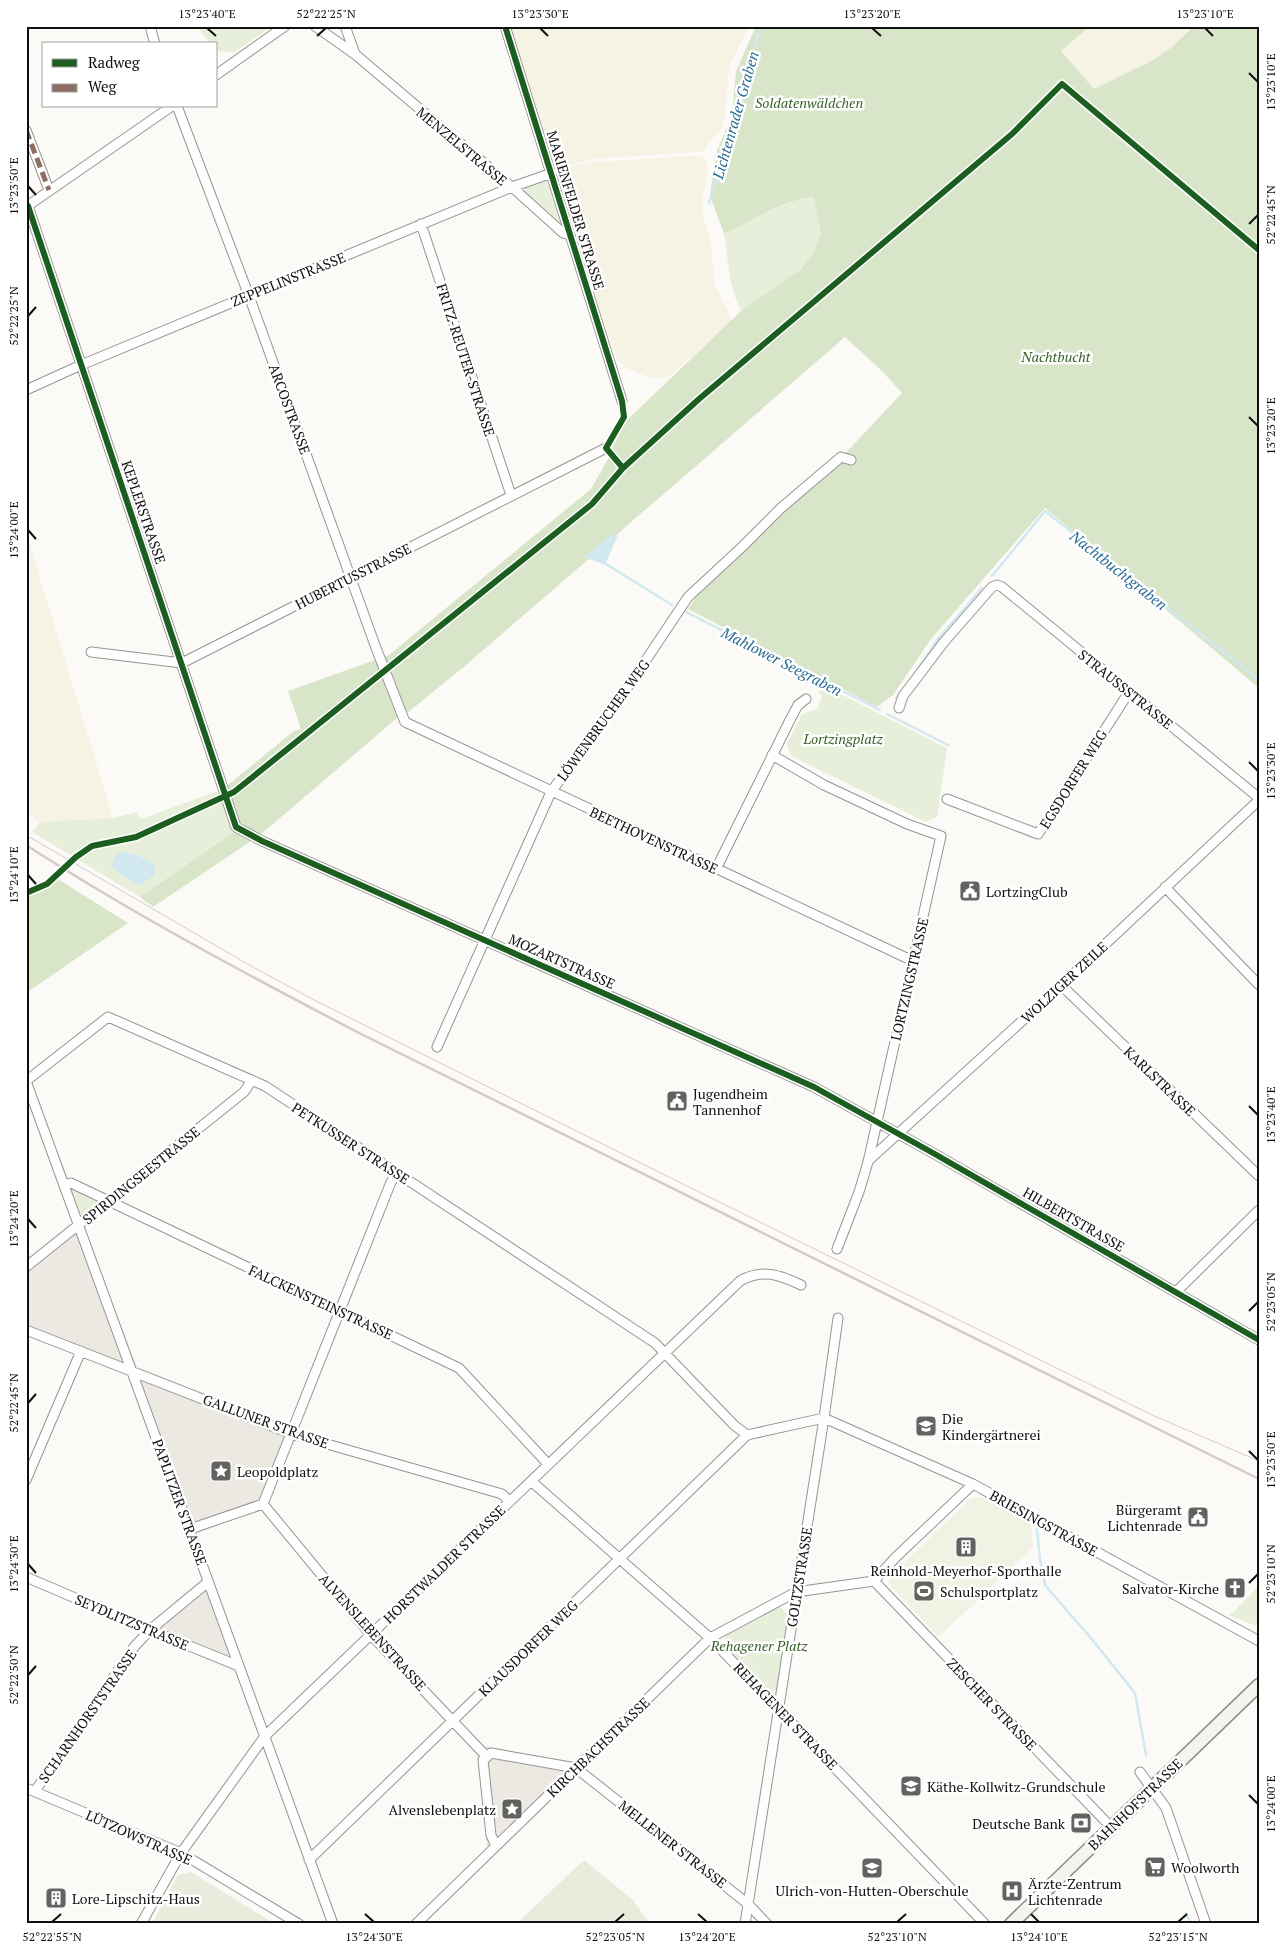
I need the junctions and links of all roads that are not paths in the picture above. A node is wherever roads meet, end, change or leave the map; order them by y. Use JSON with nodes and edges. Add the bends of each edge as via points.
{"nodes":[{"id":1,"x":150,"y":26,"type":"edge"},
{"id":2,"x":285,"y":26,"type":"edge"},
{"id":3,"x":315,"y":26,"type":"edge"},
{"id":4,"x":345,"y":26,"type":"edge"},
{"id":5,"x":504,"y":26,"type":"edge"},
{"id":6,"x":155,"y":42,"type":"edge"},
{"id":7,"x":356,"y":54,"type":"junction"},
{"id":8,"x":218,"y":74,"type":"edge"},
{"id":9,"x":169,"y":108,"type":"edge"},
{"id":10,"x":178,"y":108,"type":"edge"},
{"id":11,"x":26,"y":130,"type":"edge"},
{"id":12,"x":552,"y":173,"type":"junction"},
{"id":13,"x":512,"y":187,"type":"junction"},
{"id":14,"x":49,"y":190,"type":"junction"},
{"id":15,"x":27,"y":206,"type":"edge"},
{"id":16,"x":421,"y":224,"type":"junction"},
{"id":17,"x":570,"y":235,"type":"junction"},
{"id":18,"x":249,"y":296,"type":"junction"},
{"id":19,"x":81,"y":365,"type":"junction"},
{"id":20,"x":26,"y":390,"type":"edge"},
{"id":21,"x":622,"y":401,"type":"dead end"},
{"id":22,"x":606,"y":448,"type":"dead end"},
{"id":23,"x":851,"y":460,"type":"dead end"},
{"id":24,"x":511,"y":495,"type":"junction"},
{"id":25,"x":350,"y":577,"type":"junction"},
{"id":26,"x":91,"y":652,"type":"dead end"},
{"id":27,"x":182,"y":663,"type":"junction"},
{"id":28,"x":1129,"y":692,"type":"junction"},
{"id":29,"x":806,"y":699,"type":"dead end"},
{"id":30,"x":899,"y":708,"type":"dead end"},
{"id":31,"x":401,"y":713,"type":"joint"},
{"id":32,"x":772,"y":755,"type":"junction"},
{"id":33,"x":551,"y":792,"type":"junction"},
{"id":34,"x":947,"y":799,"type":"dead end"},
{"id":35,"x":1259,"y":799,"type":"edge"},
{"id":36,"x":236,"y":827,"type":"joint"},
{"id":37,"x":716,"y":869,"type":"junction"},
{"id":38,"x":1165,"y":887,"type":"junction"},
{"id":39,"x":485,"y":940,"type":"junction"},
{"id":40,"x":913,"y":961,"type":"junction"},
{"id":41,"x":1061,"y":985,"type":"junction"},
{"id":42,"x":1259,"y":985,"type":"edge"},
{"id":43,"x":437,"y":1047,"type":"dead end"},
{"id":44,"x":252,"y":1080,"type":"junction"},
{"id":45,"x":26,"y":1081,"type":"edge"},
{"id":46,"x":876,"y":1122,"type":"junction"},
{"id":47,"x":900,"y":1134,"type":"junction"},
{"id":48,"x":868,"y":1162,"type":"junction"},
{"id":49,"x":397,"y":1173,"type":"junction"},
{"id":50,"x":1259,"y":1176,"type":"edge"},
{"id":51,"x":64,"y":1185,"type":"junction"},
{"id":52,"x":109,"y":1200,"type":"junction"},
{"id":53,"x":1259,"y":1210,"type":"edge"},
{"id":54,"x":78,"y":1225,"type":"junction"},
{"id":55,"x":837,"y":1249,"type":"dead end"},
{"id":56,"x":26,"y":1267,"type":"edge"},
{"id":57,"x":801,"y":1285,"type":"dead end"},
{"id":58,"x":1176,"y":1292,"type":"junction"},
{"id":59,"x":340,"y":1312,"type":"junction"},
{"id":60,"x":838,"y":1318,"type":"dead end"},
{"id":61,"x":26,"y":1330,"type":"edge"},
{"id":62,"x":1259,"y":1340,"type":"edge"},
{"id":63,"x":81,"y":1351,"type":"junction"},
{"id":64,"x":666,"y":1352,"type":"junction"},
{"id":65,"x":132,"y":1372,"type":"junction"},
{"id":66,"x":824,"y":1418,"type":"junction"},
{"id":67,"x":292,"y":1434,"type":"junction"},
{"id":68,"x":747,"y":1435,"type":"junction"},
{"id":69,"x":548,"y":1464,"type":"junction"},
{"id":70,"x":26,"y":1480,"type":"edge"},
{"id":71,"x":531,"y":1480,"type":"junction"},
{"id":72,"x":973,"y":1484,"type":"junction"},
{"id":73,"x":509,"y":1502,"type":"junction"},
{"id":74,"x":263,"y":1504,"type":"junction"},
{"id":75,"x":190,"y":1529,"type":"junction"},
{"id":76,"x":620,"y":1558,"type":"junction"},
{"id":77,"x":26,"y":1577,"type":"edge"},
{"id":78,"x":874,"y":1581,"type":"junction"},
{"id":79,"x":208,"y":1582,"type":"junction"},
{"id":80,"x":796,"y":1592,"type":"junction"},
{"id":81,"x":150,"y":1630,"type":"junction"},
{"id":82,"x":371,"y":1635,"type":"junction"},
{"id":83,"x":710,"y":1638,"type":"junction"},
{"id":84,"x":1259,"y":1641,"type":"edge"},
{"id":85,"x":239,"y":1666,"type":"junction"},
{"id":86,"x":1259,"y":1685,"type":"edge"},
{"id":87,"x":778,"y":1708,"type":"junction"},
{"id":88,"x":453,"y":1720,"type":"junction"},
{"id":89,"x":265,"y":1736,"type":"junction"},
{"id":90,"x":487,"y":1757,"type":"junction"},
{"id":91,"x":576,"y":1768,"type":"junction"},
{"id":92,"x":1140,"y":1772,"type":"dead end"},
{"id":93,"x":1152,"y":1787,"type":"junction"},
{"id":94,"x":31,"y":1790,"type":"edge"},
{"id":95,"x":1110,"y":1827,"type":"junction"},
{"id":96,"x":496,"y":1846,"type":"junction"},
{"id":97,"x":181,"y":1853,"type":"junction"},
{"id":98,"x":309,"y":1860,"type":"junction"},
{"id":99,"x":748,"y":1904,"type":"junction"},
{"id":100,"x":141,"y":1924,"type":"edge"},
{"id":101,"x":299,"y":1924,"type":"edge"},
{"id":102,"x":333,"y":1924,"type":"edge"},
{"id":103,"x":416,"y":1924,"type":"edge"},
{"id":104,"x":745,"y":1924,"type":"edge"},
{"id":105,"x":767,"y":1924,"type":"edge"},
{"id":106,"x":985,"y":1924,"type":"edge"},
{"id":107,"x":1010,"y":1924,"type":"edge"},
{"id":108,"x":1206,"y":1924,"type":"edge"}],
"edges":[{"from":1,"to":6,"type":"street"},
{"from":2,"to":8,"type":"street"},
{"from":3,"to":7,"type":"street","name":"MENZELSTRASSE"},
{"from":4,"to":7,"type":"street","name":"MENZELSTRASSE"},
{"from":5,"to":12,"type":"street","name":"MARIENFELDER STRASSE"},
{"from":7,"to":13,"type":"street","name":"MENZELSTRASSE"},
{"from":9,"to":14,"type":"street"},
{"from":10,"to":18,"type":"street","name":"ARCOSTRASSE"},
{"from":11,"to":14,"type":"street"},
{"from":12,"to":13,"type":"street","name":"ZEPPELINSTRASSE"},
{"from":12,"to":17,"type":"street","name":"MARIENFELDER STRASSE"},
{"from":13,"to":16,"type":"street","name":"ZEPPELINSTRASSE"},
{"from":13,"to":17,"type":"street","name":"MENZELSTRASSE","via":[[563,233]]},
{"from":14,"to":15,"type":"street"},
{"from":15,"to":19,"type":"street","name":"KEPLERSTRASSE"},
{"from":16,"to":18,"type":"street","name":"ZEPPELINSTRASSE"},
{"from":16,"to":24,"type":"street","name":"FRITZ-REUTER-STRASSE"},
{"from":17,"to":21,"type":"street","name":"MARIENFELDER STRASSE"},
{"from":18,"to":19,"type":"street","name":"ZEPPELINSTRASSE"},
{"from":18,"to":25,"type":"street","name":"ARCOSTRASSE"},
{"from":19,"to":20,"type":"street","name":"ZEPPELINSTRASSE"},
{"from":19,"to":27,"type":"street","name":"KEPLERSTRASSE"},
{"from":22,"to":24,"type":"street","name":"HUBERTUSSTRASSE"},
{"from":23,"to":33,"type":"street","name":"LÖWENBRUCHER WEG","via":[[841,457],[789,500],[688,596],[632,681]]},
{"from":24,"to":25,"type":"street","name":"HUBERTUSSTRASSE"},
{"from":25,"to":27,"type":"street","name":"HUBERTUSSTRASSE"},
{"from":25,"to":31,"type":"street","name":"ARCOSTRASSE"},
{"from":26,"to":27,"type":"street"},
{"from":27,"to":36,"type":"street","name":"KEPLERSTRASSE"},
{"from":28,"to":30,"type":"street","name":"STRAUSSSTRASSE","via":[[997,585],[944,642],[903,696]]},
{"from":28,"to":34,"type":"street","name":"EGSDORFER WEG","via":[[1038,834]]},
{"from":28,"to":35,"type":"street","name":"STRAUSSSTRASSE"},
{"from":29,"to":32,"type":"street","via":[[798,705]]},
{"from":31,"to":33,"type":"street","name":"BEETHOVENSTRASSE","via":[[408,725]]},
{"from":32,"to":37,"type":"street"},
{"from":32,"to":40,"type":"street","name":"LORTZINGSTRASSE","via":[[824,785],[907,824],[941,836]]},
{"from":33,"to":37,"type":"street","name":"BEETHOVENSTRASSE"},
{"from":33,"to":39,"type":"street","name":"LÖWENBRUCHER WEG"},
{"from":35,"to":38,"type":"street","name":"WOLZIGER ZEILE"},
{"from":36,"to":39,"type":"street","name":"MOZARTSTRASSE"},
{"from":37,"to":40,"type":"street","name":"BEETHOVENSTRASSE"},
{"from":38,"to":41,"type":"street","name":"WOLZIGER ZEILE"},
{"from":38,"to":42,"type":"street"},
{"from":39,"to":43,"type":"street","name":"LÖWENBRUCHER WEG"},
{"from":39,"to":46,"type":"street","name":"MOZARTSTRASSE","via":[[814,1087]]},
{"from":40,"to":46,"type":"street","name":"LORTZINGSTRASSE"},
{"from":41,"to":47,"type":"street","name":"WOLZIGER ZEILE"},
{"from":41,"to":50,"type":"street","name":"KARLSTRASSE"},
{"from":44,"to":45,"type":"street","name":"PETKUSSER STRASSE","via":[[108,1017]]},
{"from":44,"to":49,"type":"street","name":"PETKUSSER STRASSE"},
{"from":44,"to":52,"type":"street","name":"SPIRDINGSEESTRASSE","via":[[244,1092]]},
{"from":45,"to":51,"type":"street","name":"PAPLITZER STRASSE"},
{"from":46,"to":47,"type":"street","name":"HILBERTSTRASSE"},
{"from":46,"to":48,"type":"street"},
{"from":47,"to":48,"type":"street","name":"WOLZIGER ZEILE"},
{"from":47,"to":58,"type":"street","name":"HILBERTSTRASSE"},
{"from":48,"to":55,"type":"street"},
{"from":49,"to":59,"type":"street","via":[[390,1182]]},
{"from":49,"to":64,"type":"street","name":"PETKUSSER STRASSE"},
{"from":51,"to":52,"type":"street","name":"FALCKENSTEINSTRASSE","via":[[71,1183]]},
{"from":51,"to":54,"type":"street","name":"PAPLITZER STRASSE"},
{"from":52,"to":54,"type":"street","name":"SPIRDINGSEESTRASSE"},
{"from":52,"to":59,"type":"street","name":"FALCKENSTEINSTRASSE"},
{"from":53,"to":58,"type":"street"},
{"from":54,"to":56,"type":"street","name":"SPIRDINGSEESTRASSE"},
{"from":54,"to":65,"type":"street","name":"PAPLITZER STRASSE"},
{"from":57,"to":64,"type":"street","name":"HORSTWALDER STRASSE","via":[[767,1273],[745,1278]]},
{"from":58,"to":62,"type":"street","name":"HILBERTSTRASSE"},
{"from":59,"to":67,"type":"street"},
{"from":59,"to":69,"type":"street","name":"FALCKENSTEINSTRASSE","via":[[459,1368]]},
{"from":60,"to":66,"type":"street","name":"GOLTZSTRASSE"},
{"from":61,"to":63,"type":"street","name":"GALLUNER STRASSE"},
{"from":63,"to":65,"type":"street","name":"GALLUNER STRASSE"},
{"from":63,"to":70,"type":"street"},
{"from":64,"to":68,"type":"street","name":"PETKUSSER STRASSE"},
{"from":64,"to":69,"type":"street","name":"HORSTWALDER STRASSE"},
{"from":65,"to":67,"type":"street","name":"GALLUNER STRASSE"},
{"from":65,"to":75,"type":"street","name":"PAPLITZER STRASSE"},
{"from":66,"to":68,"type":"street"},
{"from":66,"to":72,"type":"street","name":"BRIESINGSTRASSE"},
{"from":66,"to":80,"type":"street","name":"GOLTZSTRASSE"},
{"from":67,"to":73,"type":"street","name":"GALLUNER STRASSE","via":[[502,1494]]},
{"from":67,"to":74,"type":"street"},
{"from":68,"to":76,"type":"street","name":"KLAUSDORFER WEG"},
{"from":69,"to":71,"type":"street","name":"HORSTWALDER STRASSE"},
{"from":71,"to":73,"type":"street","name":"HORSTWALDER STRASSE"},
{"from":71,"to":76,"type":"street","name":"REHAGENER STRASSE"},
{"from":72,"to":78,"type":"street"},
{"from":72,"to":84,"type":"street","name":"BRIESINGSTRASSE"},
{"from":73,"to":82,"type":"street","name":"HORSTWALDER STRASSE"},
{"from":74,"to":75,"type":"street"},
{"from":74,"to":82,"type":"street","name":"ALVENSLEBENSTRASSE"},
{"from":75,"to":79,"type":"street","name":"PAPLITZER STRASSE"},
{"from":76,"to":83,"type":"street","name":"REHAGENER STRASSE"},
{"from":76,"to":88,"type":"street","name":"KLAUSDORFER WEG"},
{"from":77,"to":81,"type":"street","name":"SEYDLITZSTRASSE"},
{"from":78,"to":80,"type":"street"},
{"from":78,"to":95,"type":"street","name":"ZESCHER STRASSE"},
{"from":79,"to":81,"type":"street","name":"SCHARNHORSTSTRASSE"},
{"from":79,"to":85,"type":"street","name":"PAPLITZER STRASSE"},
{"from":80,"to":83,"type":"street","name":"KIRCHBACHSTRASSE"},
{"from":80,"to":87,"type":"street","name":"GOLTZSTRASSE"},
{"from":81,"to":85,"type":"street","name":"SEYDLITZSTRASSE"},
{"from":81,"to":94,"type":"street","name":"SCHARNHORSTSTRASSE","via":[[134,1647]]},
{"from":82,"to":88,"type":"street","name":"ALVENSLEBENSTRASSE"},
{"from":82,"to":89,"type":"street","name":"HORSTWALDER STRASSE"},
{"from":83,"to":87,"type":"street","name":"REHAGENER STRASSE"},
{"from":83,"to":91,"type":"street","name":"KIRCHBACHSTRASSE"},
{"from":85,"to":89,"type":"street","name":"PAPLITZER STRASSE"},
{"from":86,"to":93,"type":"street","name":"BAHNHOFSTRASSE"},
{"from":87,"to":99,"type":"street","name":"GOLTZSTRASSE"},
{"from":87,"to":106,"type":"street","name":"REHAGENER STRASSE"},
{"from":88,"to":90,"type":"street","name":"ALVENSLEBENSTRASSE"},
{"from":88,"to":98,"type":"street","name":"KLAUSDORFER WEG"},
{"from":89,"to":97,"type":"street","name":"HORSTWALDER STRASSE"},
{"from":89,"to":98,"type":"street","name":"PAPLITZER STRASSE"},
{"from":90,"to":91,"type":"street","via":[[491,1753]]},
{"from":90,"to":96,"type":"street","via":[[484,1760],[490,1826]]},
{"from":91,"to":96,"type":"street","name":"KIRCHBACHSTRASSE"},
{"from":91,"to":99,"type":"street","name":"MELLENER STRASSE"},
{"from":92,"to":93,"type":"street"},
{"from":93,"to":95,"type":"street","name":"BAHNHOFSTRASSE"},
{"from":93,"to":108,"type":"street","via":[[1166,1808]]},
{"from":94,"to":97,"type":"street","name":"LÜTZOWSTRASSE"},
{"from":95,"to":107,"type":"street","name":"BAHNHOFSTRASSE"},
{"from":96,"to":103,"type":"street","name":"KIRCHBACHSTRASSE"},
{"from":97,"to":100,"type":"street","name":"HORSTWALDER STRASSE"},
{"from":97,"to":101,"type":"street","name":"LÜTZOWSTRASSE"},
{"from":98,"to":102,"type":"street","name":"PAPLITZER STRASSE"},
{"from":99,"to":104,"type":"street","name":"GOLTZSTRASSE"},
{"from":99,"to":105,"type":"street","name":"MELLENER STRASSE"}]}
